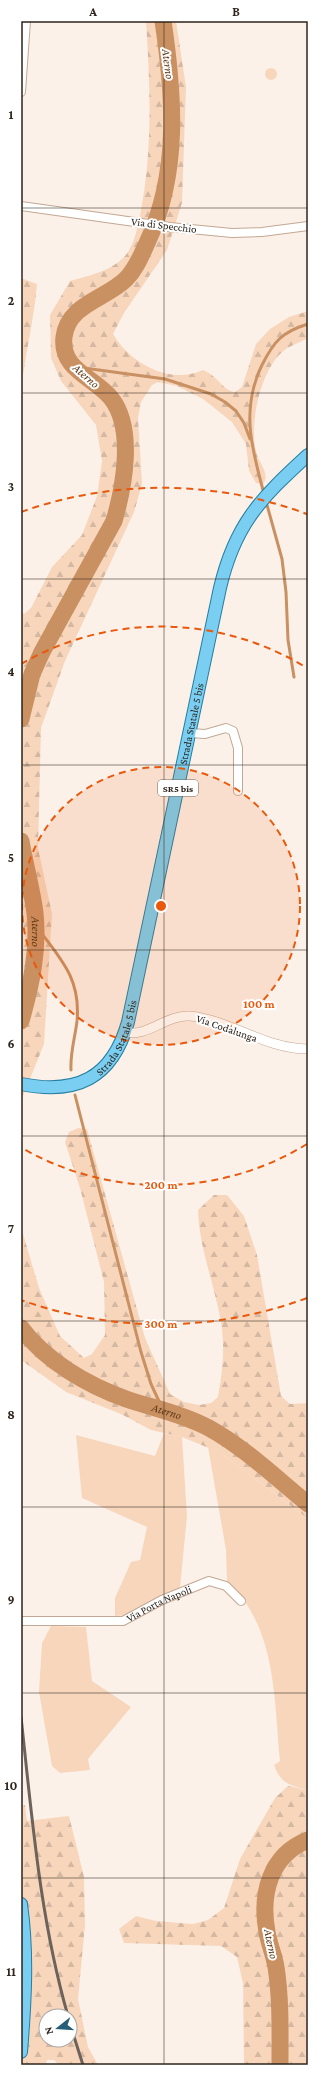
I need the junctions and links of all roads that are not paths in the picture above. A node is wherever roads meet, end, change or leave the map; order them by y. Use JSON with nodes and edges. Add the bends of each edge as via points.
{"nodes":[{"id":1,"x":26,"y":21,"type":"edge"},
{"id":2,"x":21,"y":92,"type":"edge"},
{"id":3,"x":21,"y":206,"type":"edge"},
{"id":4,"x":308,"y":226,"type":"edge"},
{"id":5,"x":306,"y":460,"type":"edge"},
{"id":6,"x":190,"y":733,"type":"junction"},
{"id":7,"x":238,"y":791,"type":"dead end"},
{"id":8,"x":125,"y":1032,"type":"junction"},
{"id":9,"x":308,"y":1049,"type":"edge"},
{"id":10,"x":21,"y":1084,"type":"edge"},
{"id":11,"x":241,"y":1601,"type":"dead end"},
{"id":12,"x":21,"y":1621,"type":"edge"},
{"id":13,"x":21,"y":1904,"type":"edge"},
{"id":14,"x":21,"y":2052,"type":"edge"}],
"edges":[{"from":1,"to":2,"type":"street"},
{"from":3,"to":4,"type":"street","name":"Via di Specchio","via":[[170,227],[247,233]]},
{"from":5,"to":6,"type":"main road","name":"Strada Statale 5 bis","number":"SR5 bis","via":[[257,505],[233,544],[220,588]]},
{"from":6,"to":7,"type":"street","via":[[205,734],[226,728],[233,731],[238,748]]},
{"from":6,"to":8,"type":"main road","name":"Strada Statale 5 bis","number":"SR5 bis"},
{"from":8,"to":9,"type":"street","name":"Via Codalunga","via":[[137,1032],[172,1018],[191,1016],[279,1045]]},
{"from":8,"to":10,"type":"main road","name":"Strada Statale 5 bis","number":"SR5 bis","via":[[114,1056],[89,1079],[59,1089]]},
{"from":11,"to":12,"type":"street","name":"Via Porta Napoli","via":[[226,1586],[209,1581],[162,1600],[123,1621]]},
{"from":13,"to":14,"type":"main road","via":[[26,1959]]}]}
